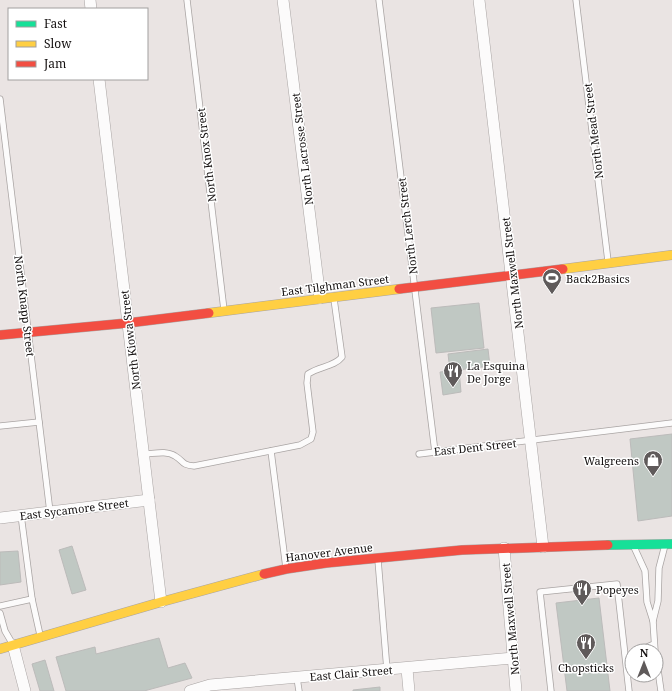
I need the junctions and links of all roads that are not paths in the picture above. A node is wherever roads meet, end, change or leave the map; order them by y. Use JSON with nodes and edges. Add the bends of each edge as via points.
{"nodes":[{"id":1,"x":187,"y":0,"type":"edge"},
{"id":2,"x":283,"y":0,"type":"edge"},
{"id":3,"x":379,"y":0,"type":"edge"},
{"id":4,"x":479,"y":0,"type":"edge"},
{"id":5,"x":576,"y":0,"type":"edge"},
{"id":6,"x":99,"y":80,"type":"edge"},
{"id":7,"x":0,"y":99,"type":"edge"},
{"id":8,"x":672,"y":255,"type":"edge"},
{"id":9,"x":608,"y":263,"type":"junction"},
{"id":10,"x":512,"y":275,"type":"junction"},
{"id":11,"x":414,"y":287,"type":"junction"},
{"id":12,"x":334,"y":296,"type":"junction"},
{"id":13,"x":320,"y":298,"type":"junction"},
{"id":14,"x":224,"y":310,"type":"junction"},
{"id":15,"x":128,"y":323,"type":"junction"},
{"id":16,"x":29,"y":332,"type":"junction"},
{"id":17,"x":0,"y":335,"type":"edge"},
{"id":18,"x":39,"y":422,"type":"junction"},
{"id":19,"x":672,"y":423,"type":"edge"},
{"id":20,"x":0,"y":426,"type":"edge"},
{"id":21,"x":531,"y":441,"type":"junction"},
{"id":22,"x":271,"y":451,"type":"junction"},
{"id":23,"x":435,"y":452,"type":"junction"},
{"id":24,"x":143,"y":454,"type":"junction"},
{"id":25,"x":419,"y":454,"type":"dead end"},
{"id":26,"x":149,"y":500,"type":"junction"},
{"id":27,"x":50,"y":512,"type":"junction"},
{"id":28,"x":21,"y":515,"type":"junction"},
{"id":29,"x":0,"y":518,"type":"edge"},
{"id":30,"x":668,"y":544,"type":"edge"},
{"id":31,"x":633,"y":545,"type":"junction"},
{"id":32,"x":543,"y":546,"type":"junction"},
{"id":33,"x":504,"y":548,"type":"junction"},
{"id":34,"x":378,"y":558,"type":"junction"},
{"id":35,"x":286,"y":568,"type":"junction"},
{"id":36,"x":32,"y":599,"type":"junction"},
{"id":37,"x":161,"y":602,"type":"junction"},
{"id":38,"x":0,"y":606,"type":"edge"},
{"id":39,"x":0,"y":613,"type":"edge"},
{"id":40,"x":653,"y":620,"type":"junction"},
{"id":41,"x":40,"y":636,"type":"junction"},
{"id":42,"x":654,"y":643,"type":"edge"},
{"id":43,"x":13,"y":645,"type":"junction"},
{"id":44,"x":0,"y":649,"type":"edge"},
{"id":45,"x":624,"y":654,"type":"edge"},
{"id":46,"x":513,"y":658,"type":"junction"},
{"id":47,"x":407,"y":668,"type":"junction"},
{"id":48,"x":387,"y":670,"type":"junction"},
{"id":49,"x":297,"y":678,"type":"junction"},
{"id":50,"x":229,"y":687,"type":"edge"},
{"id":51,"x":25,"y":691,"type":"edge"},
{"id":52,"x":190,"y":691,"type":"edge"},
{"id":53,"x":299,"y":691,"type":"edge"},
{"id":54,"x":409,"y":691,"type":"edge"},
{"id":55,"x":516,"y":691,"type":"edge"},
{"id":56,"x":551,"y":691,"type":"edge"}],
"edges":[{"from":1,"to":14,"type":"lane","name":"North Knox Street"},
{"from":2,"to":13,"type":"street","name":"North Lacrosse Street"},
{"from":3,"to":11,"type":"lane","name":"North Lerch Street"},
{"from":4,"to":10,"type":"street","name":"North Maxwell Street"},
{"from":5,"to":9,"type":"lane","name":"North Mead Street"},
{"from":6,"to":15,"type":"street","name":"North Kiowa Street"},
{"from":7,"to":16,"type":"lane","name":"North Knapp Street"},
{"from":8,"to":9,"type":"street","name":"East Tilghman Street"},
{"from":9,"to":10,"type":"street","name":"East Tilghman Street"},
{"from":10,"to":11,"type":"street","name":"East Tilghman Street"},
{"from":10,"to":21,"type":"street","name":"North Maxwell Street"},
{"from":11,"to":12,"type":"street","name":"East Tilghman Street"},
{"from":11,"to":23,"type":"lane","name":"North Lerch Street"},
{"from":12,"to":13,"type":"street","name":"East Tilghman Street"},
{"from":12,"to":22,"type":"lane","via":[[342,357],[338,363],[315,369],[308,374],[306,383],[313,432],[311,440]]},
{"from":13,"to":14,"type":"street","name":"East Tilghman Street"},
{"from":14,"to":15,"type":"street","name":"East Tilghman Street"},
{"from":15,"to":16,"type":"street","name":"East Tilghman Street"},
{"from":15,"to":24,"type":"street","name":"North Kiowa Street"},
{"from":16,"to":17,"type":"street","name":"East Tilghman Street"},
{"from":16,"to":18,"type":"lane","name":"North Knapp Street"},
{"from":18,"to":20,"type":"lane"},
{"from":18,"to":27,"type":"lane","name":"North Knapp Street"},
{"from":19,"to":21,"type":"lane","name":"East Dent Street"},
{"from":21,"to":23,"type":"lane","name":"East Dent Street"},
{"from":21,"to":32,"type":"street","name":"North Maxwell Street"},
{"from":22,"to":24,"type":"lane","via":[[194,466],[185,465],[174,455]]},
{"from":22,"to":35,"type":"lane"},
{"from":23,"to":25,"type":"lane","name":"East Dent Street"},
{"from":24,"to":26,"type":"street","name":"North Kiowa Street"},
{"from":26,"to":27,"type":"street","name":"East Sycamore Street"},
{"from":26,"to":37,"type":"street","name":"North Kiowa Street"},
{"from":27,"to":28,"type":"street","name":"East Sycamore Street"},
{"from":28,"to":29,"type":"street","name":"East Sycamore Street"},
{"from":28,"to":36,"type":"lane"},
{"from":30,"to":31,"type":"street","name":"Hanover Avenue"},
{"from":30,"to":40,"type":"lane","via":[[659,568],[658,601]]},
{"from":31,"to":32,"type":"street","name":"Hanover Avenue"},
{"from":31,"to":40,"type":"lane","via":[[644,571],[647,602]]},
{"from":32,"to":33,"type":"street","name":"Hanover Avenue"},
{"from":33,"to":34,"type":"street","name":"Hanover Avenue"},
{"from":33,"to":46,"type":"street","name":"North Maxwell Street"},
{"from":34,"to":35,"type":"street","name":"Hanover Avenue"},
{"from":34,"to":48,"type":"lane"},
{"from":35,"to":37,"type":"street","name":"Hanover Avenue"},
{"from":36,"to":38,"type":"lane"},
{"from":36,"to":41,"type":"lane"},
{"from":37,"to":41,"type":"street","name":"Hanover Avenue"},
{"from":39,"to":43,"type":"lane"},
{"from":40,"to":42,"type":"lane"},
{"from":41,"to":43,"type":"street","name":"Hanover Avenue"},
{"from":43,"to":44,"type":"street","name":"Hanover Avenue"},
{"from":43,"to":51,"type":"street"},
{"from":45,"to":56,"type":"lane","via":[[617,584],[540,592]]},
{"from":46,"to":47,"type":"street","name":"East Clair Street"},
{"from":46,"to":55,"type":"street","name":"North Maxwell Street"},
{"from":47,"to":48,"type":"street","name":"East Clair Street"},
{"from":47,"to":54,"type":"street"},
{"from":48,"to":49,"type":"street","name":"East Clair Street"},
{"from":49,"to":50,"type":"street","name":"East Clair Street"},
{"from":49,"to":53,"type":"lane"},
{"from":50,"to":52,"type":"street","name":"East Clair Street","via":[[210,685]]}]}
